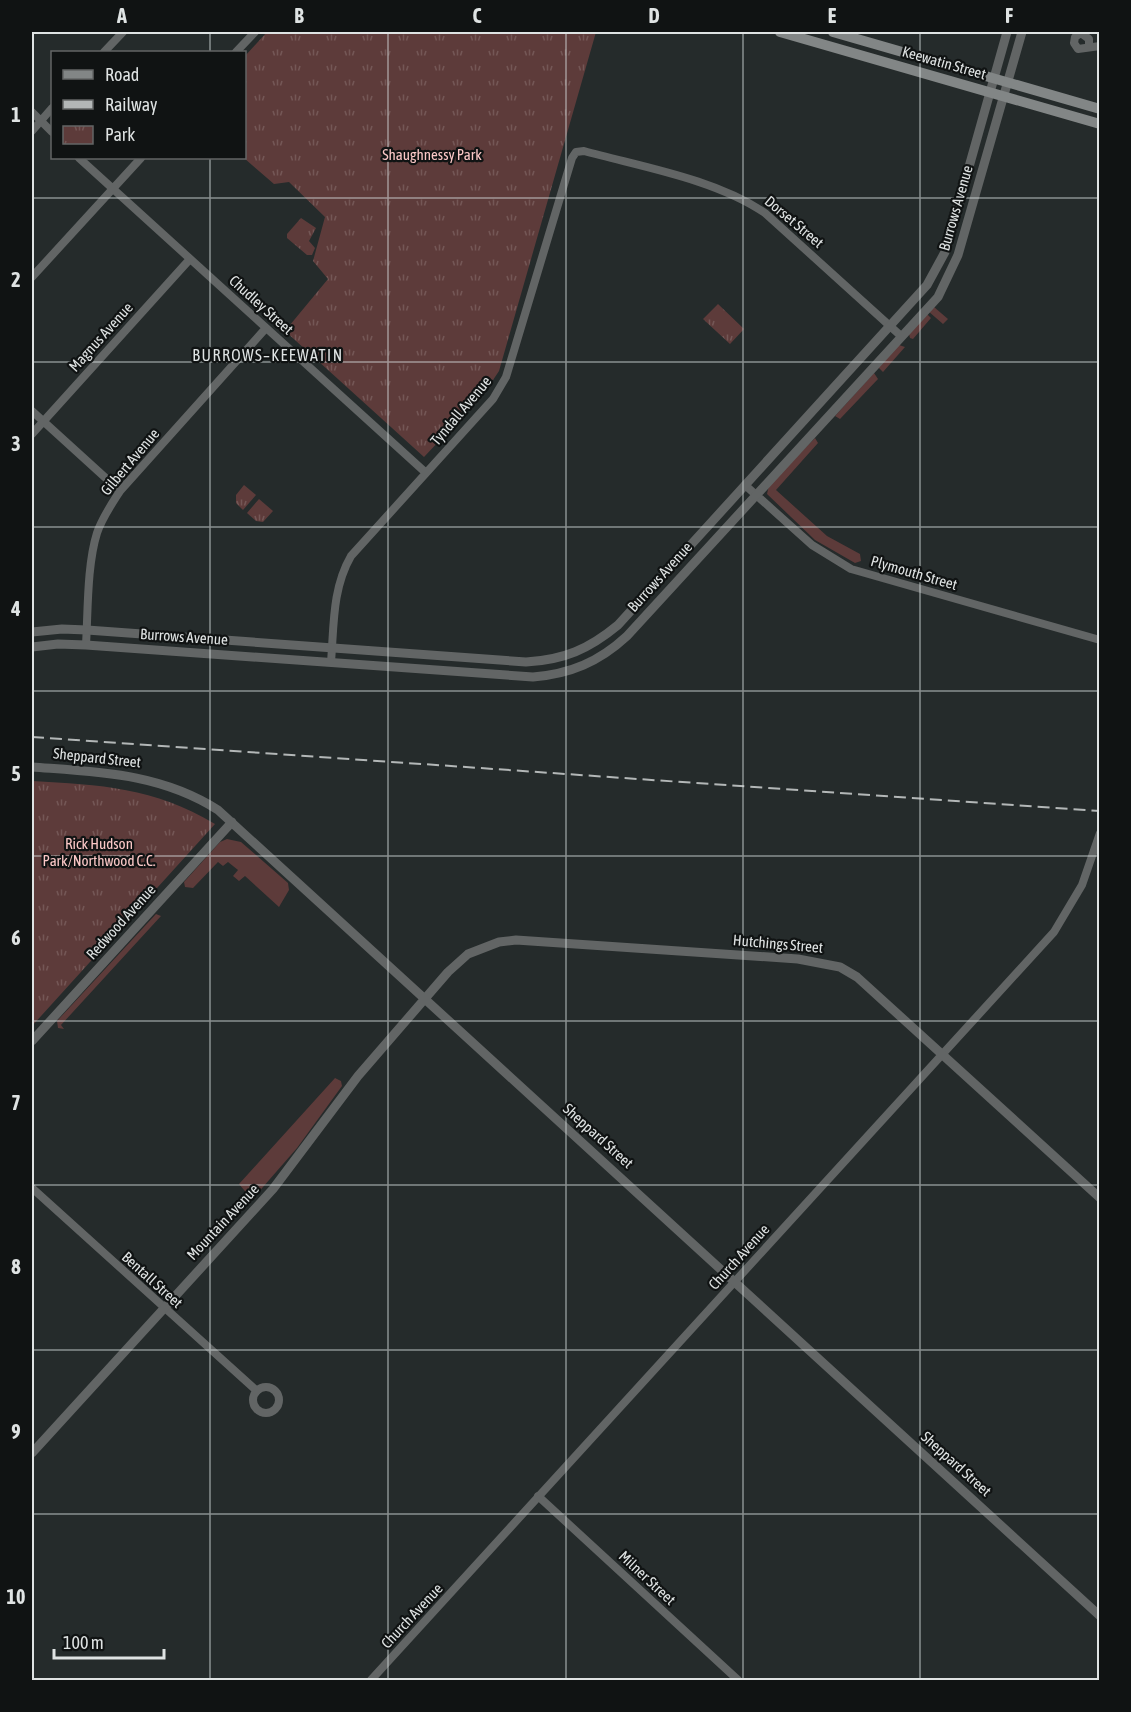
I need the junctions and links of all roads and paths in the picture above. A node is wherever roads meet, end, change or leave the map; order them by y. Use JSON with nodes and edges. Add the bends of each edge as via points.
{"nodes":[{"id":1,"x":123,"y":32,"type":"edge"},
{"id":2,"x":254,"y":32,"type":"edge"},
{"id":3,"x":780,"y":32,"type":"edge"},
{"id":4,"x":833,"y":32,"type":"edge"},
{"id":5,"x":1007,"y":32,"type":"edge"},
{"id":6,"x":1022,"y":32,"type":"edge"},
{"id":7,"x":1089,"y":45,"type":"dead end"},
{"id":8,"x":1100,"y":46,"type":"edge"},
{"id":9,"x":105,"y":51,"type":"edge"},
{"id":10,"x":237,"y":51,"type":"edge"},
{"id":11,"x":994,"y":78,"type":"junction"},
{"id":12,"x":1007,"y":83,"type":"junction"},
{"id":13,"x":990,"y":92,"type":"junction"},
{"id":14,"x":1004,"y":96,"type":"junction"},
{"id":15,"x":51,"y":109,"type":"edge"},
{"id":16,"x":1100,"y":109,"type":"edge"},
{"id":17,"x":32,"y":112,"type":"edge"},
{"id":18,"x":41,"y":121,"type":"junction"},
{"id":19,"x":1100,"y":123,"type":"edge"},
{"id":20,"x":32,"y":131,"type":"edge"},
{"id":21,"x":51,"y":131,"type":"edge"},
{"id":22,"x":576,"y":152,"type":"joint"},
{"id":23,"x":80,"y":159,"type":"edge"},
{"id":24,"x":140,"y":159,"type":"edge"},
{"id":25,"x":113,"y":188,"type":"junction"},
{"id":26,"x":958,"y":207,"type":"junction"},
{"id":27,"x":971,"y":211,"type":"junction"},
{"id":28,"x":190,"y":259,"type":"junction"},
{"id":29,"x":32,"y":277,"type":"edge"},
{"id":30,"x":891,"y":326,"type":"junction"},
{"id":31,"x":266,"y":328,"type":"junction"},
{"id":32,"x":901,"y":336,"type":"junction"},
{"id":33,"x":32,"y":411,"type":"edge"},
{"id":34,"x":43,"y":422,"type":"junction"},
{"id":35,"x":32,"y":434,"type":"edge"},
{"id":36,"x":425,"y":472,"type":"junction"},
{"id":37,"x":745,"y":485,"type":"junction"},
{"id":38,"x":120,"y":491,"type":"junction"},
{"id":39,"x":756,"y":495,"type":"junction"},
{"id":40,"x":87,"y":630,"type":"junction"},
{"id":41,"x":32,"y":632,"type":"edge"},
{"id":42,"x":1100,"y":640,"type":"edge"},
{"id":43,"x":86,"y":645,"type":"junction"},
{"id":44,"x":32,"y":647,"type":"edge"},
{"id":45,"x":332,"y":648,"type":"junction"},
{"id":46,"x":331,"y":662,"type":"junction"},
{"id":47,"x":32,"y":767,"type":"edge"},
{"id":48,"x":232,"y":822,"type":"junction"},
{"id":49,"x":1100,"y":833,"type":"edge"},
{"id":50,"x":423,"y":999,"type":"junction"},
{"id":51,"x":32,"y":1041,"type":"edge"},
{"id":52,"x":942,"y":1054,"type":"junction"},
{"id":53,"x":32,"y":1188,"type":"edge"},
{"id":54,"x":1100,"y":1198,"type":"edge"},
{"id":55,"x":735,"y":1281,"type":"junction"},
{"id":56,"x":163,"y":1309,"type":"junction"},
{"id":57,"x":257,"y":1391,"type":"dead end"},
{"id":58,"x":32,"y":1453,"type":"edge"},
{"id":59,"x":538,"y":1496,"type":"junction"},
{"id":60,"x":1100,"y":1616,"type":"edge"},
{"id":61,"x":371,"y":1680,"type":"edge"},
{"id":62,"x":738,"y":1680,"type":"edge"}],
"edges":[{"from":1,"to":9,"type":"street"},
{"from":2,"to":10,"type":"street"},
{"from":3,"to":13,"type":"main road","name":"Keewatin Street"},
{"from":4,"to":11,"type":"main road","name":"Keewatin Street"},
{"from":5,"to":11,"type":"street","name":"Burrows Avenue"},
{"from":6,"to":12,"type":"street","name":"Burrows Avenue"},
{"from":7,"to":8,"type":"street"},
{"from":11,"to":12,"type":"main road","name":"Keewatin Street"},
{"from":11,"to":13,"type":"street","name":"Burrows Avenue"},
{"from":12,"to":14,"type":"street","name":"Burrows Avenue"},
{"from":12,"to":16,"type":"main road","name":"Keewatin Street"},
{"from":13,"to":14,"type":"main road","name":"Keewatin Street"},
{"from":13,"to":26,"type":"street","name":"Burrows Avenue"},
{"from":14,"to":19,"type":"main road","name":"Keewatin Street"},
{"from":14,"to":27,"type":"street","name":"Burrows Avenue"},
{"from":15,"to":18,"type":"street"},
{"from":17,"to":18,"type":"street"},
{"from":18,"to":20,"type":"street"},
{"from":18,"to":21,"type":"street"},
{"from":22,"to":30,"type":"street","name":"Dorset Street","via":[[584,151],[746,200]]},
{"from":22,"to":36,"type":"street","name":"Tyndall Avenue","via":[[506,377],[493,399]]},
{"from":23,"to":25,"type":"street","name":"Chudley Street"},
{"from":24,"to":25,"type":"street"},
{"from":25,"to":28,"type":"street","name":"Chudley Street"},
{"from":25,"to":29,"type":"street"},
{"from":26,"to":27,"type":"street"},
{"from":26,"to":30,"type":"street","name":"Burrows Avenue","via":[[938,270]]},
{"from":27,"to":32,"type":"street","name":"Burrows Avenue","via":[[950,275],[936,298]]},
{"from":28,"to":31,"type":"street","name":"Chudley Street"},
{"from":28,"to":34,"type":"street","name":"Magnus Avenue"},
{"from":30,"to":32,"type":"street","name":"Dorset Street"},
{"from":30,"to":37,"type":"street","name":"Burrows Avenue"},
{"from":31,"to":36,"type":"street","name":"Chudley Street"},
{"from":31,"to":38,"type":"street","name":"Gilbert Avenue"},
{"from":32,"to":39,"type":"street","name":"Burrows Avenue"},
{"from":33,"to":34,"type":"street"},
{"from":34,"to":35,"type":"street","name":"Magnus Avenue"},
{"from":34,"to":38,"type":"street"},
{"from":36,"to":45,"type":"street","name":"Tyndall Avenue","via":[[346,566],[336,598]]},
{"from":37,"to":39,"type":"street","name":"Plymouth Street"},
{"from":37,"to":45,"type":"street","name":"Burrows Avenue","via":[[618,625],[574,654],[526,662]]},
{"from":38,"to":40,"type":"street","name":"Gilbert Avenue","via":[[104,516],[95,542]]},
{"from":39,"to":42,"type":"street","name":"Plymouth Street","via":[[812,544],[851,569]]},
{"from":39,"to":46,"type":"street","name":"Burrows Avenue","via":[[627,636],[597,660],[579,668],[533,677]]},
{"from":40,"to":41,"type":"street","name":"Burrows Avenue"},
{"from":40,"to":43,"type":"street","name":"Gilbert Avenue"},
{"from":40,"to":45,"type":"street","name":"Burrows Avenue"},
{"from":43,"to":44,"type":"street","name":"Burrows Avenue"},
{"from":43,"to":46,"type":"street","name":"Burrows Avenue"},
{"from":45,"to":46,"type":"street","name":"Tyndall Avenue"},
{"from":47,"to":48,"type":"street","name":"Sheppard Street","via":[[147,778],[202,799]]},
{"from":48,"to":50,"type":"street","name":"Sheppard Street"},
{"from":48,"to":51,"type":"street","name":"Redwood Avenue"},
{"from":49,"to":52,"type":"street","name":"Church Avenue","via":[[1082,885],[1054,932]]},
{"from":50,"to":52,"type":"street","name":"Hutchings Street","via":[[468,954],[516,940],[798,959],[840,967],[857,977]]},
{"from":50,"to":55,"type":"street","name":"Sheppard Street"},
{"from":50,"to":56,"type":"street","name":"Mountain Avenue","via":[[358,1076],[273,1189]]},
{"from":52,"to":54,"type":"street","name":"Hutchings Street"},
{"from":52,"to":55,"type":"street","name":"Church Avenue"},
{"from":53,"to":56,"type":"street","name":"Bentall Street"},
{"from":55,"to":59,"type":"street","name":"Church Avenue"},
{"from":55,"to":60,"type":"street","name":"Sheppard Street"},
{"from":56,"to":57,"type":"street","name":"Bentall Street"},
{"from":56,"to":58,"type":"street","name":"Mountain Avenue"},
{"from":59,"to":61,"type":"street","name":"Church Avenue"},
{"from":59,"to":62,"type":"street","name":"Milner Street"}]}
